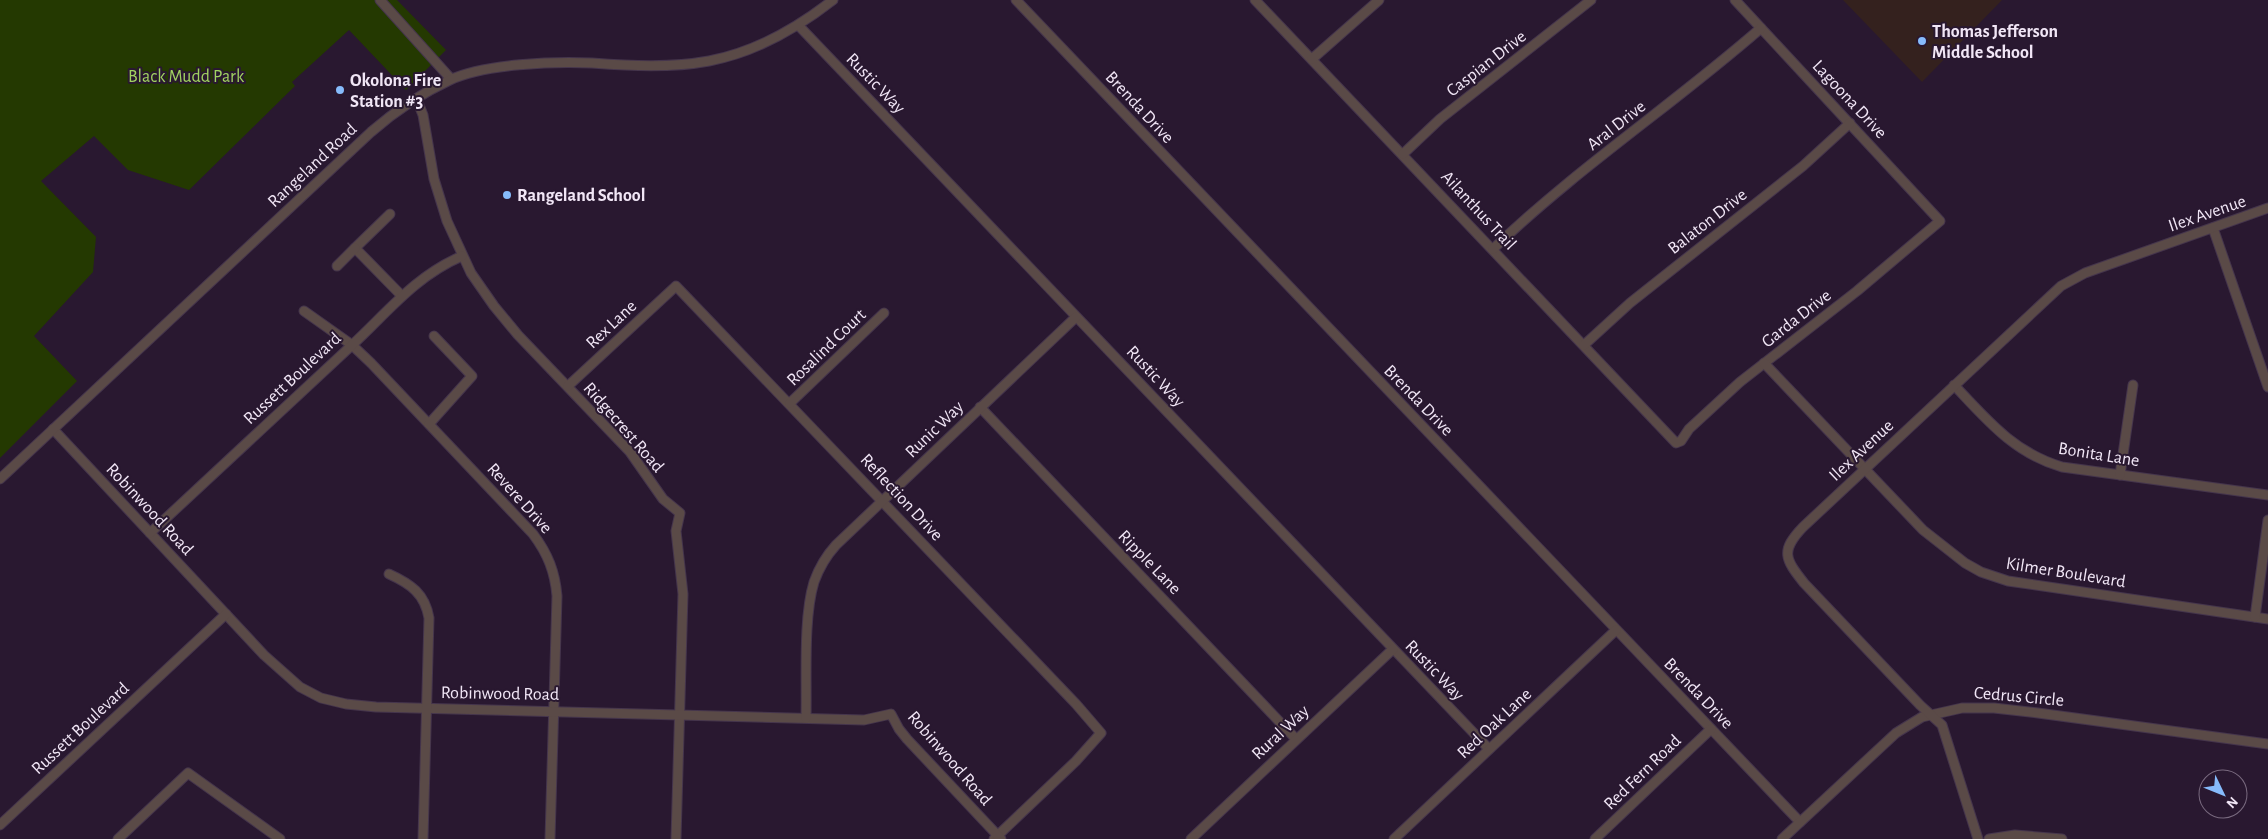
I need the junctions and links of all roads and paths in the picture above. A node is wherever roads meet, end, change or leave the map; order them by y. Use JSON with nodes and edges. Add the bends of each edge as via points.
{"nodes":[{"id":1,"x":380,"y":0,"type":"edge"},
{"id":2,"x":833,"y":0,"type":"edge"},
{"id":3,"x":1016,"y":0,"type":"edge"},
{"id":4,"x":1255,"y":0,"type":"edge"},
{"id":5,"x":1379,"y":0,"type":"edge"},
{"id":6,"x":1591,"y":0,"type":"edge"},
{"id":7,"x":1735,"y":0,"type":"edge"},
{"id":8,"x":799,"y":26,"type":"junction"},
{"id":9,"x":1761,"y":28,"type":"junction"},
{"id":10,"x":1312,"y":60,"type":"junction"},
{"id":11,"x":451,"y":80,"type":"junction"},
{"id":12,"x":417,"y":100,"type":"junction"},
{"id":13,"x":1850,"y":123,"type":"junction"},
{"id":14,"x":1403,"y":154,"type":"junction"},
{"id":15,"x":2268,"y":208,"type":"edge"},
{"id":16,"x":390,"y":214,"type":"dead end"},
{"id":17,"x":1940,"y":222,"type":"joint"},
{"id":18,"x":2213,"y":228,"type":"junction"},
{"id":19,"x":355,"y":248,"type":"junction"},
{"id":20,"x":1493,"y":249,"type":"junction"},
{"id":21,"x":462,"y":256,"type":"junction"},
{"id":22,"x":337,"y":266,"type":"dead end"},
{"id":23,"x":676,"y":286,"type":"joint"},
{"id":24,"x":401,"y":295,"type":"junction"},
{"id":25,"x":304,"y":311,"type":"dead end"},
{"id":26,"x":884,"y":314,"type":"dead end"},
{"id":27,"x":1076,"y":317,"type":"junction"},
{"id":28,"x":434,"y":336,"type":"dead end"},
{"id":29,"x":1584,"y":344,"type":"junction"},
{"id":30,"x":352,"y":345,"type":"junction"},
{"id":31,"x":1764,"y":363,"type":"junction"},
{"id":32,"x":1954,"y":385,"type":"junction"},
{"id":33,"x":2133,"y":385,"type":"dead end"},
{"id":34,"x":568,"y":386,"type":"junction"},
{"id":35,"x":2268,"y":387,"type":"edge"},
{"id":36,"x":790,"y":403,"type":"junction"},
{"id":37,"x":980,"y":407,"type":"junction"},
{"id":38,"x":429,"y":424,"type":"junction"},
{"id":39,"x":53,"y":429,"type":"junction"},
{"id":40,"x":1676,"y":443,"type":"joint"},
{"id":41,"x":1865,"y":468,"type":"junction"},
{"id":42,"x":2120,"y":475,"type":"junction"},
{"id":43,"x":0,"y":478,"type":"edge"},
{"id":44,"x":2268,"y":495,"type":"edge"},
{"id":45,"x":883,"y":500,"type":"junction"},
{"id":46,"x":2268,"y":520,"type":"edge"},
{"id":47,"x":150,"y":533,"type":"junction"},
{"id":48,"x":389,"y":574,"type":"dead end"},
{"id":49,"x":226,"y":614,"type":"junction"},
{"id":50,"x":2255,"y":617,"type":"junction"},
{"id":51,"x":2268,"y":619,"type":"edge"},
{"id":52,"x":1616,"y":630,"type":"junction"},
{"id":53,"x":1393,"y":649,"type":"junction"},
{"id":54,"x":428,"y":708,"type":"junction"},
{"id":55,"x":554,"y":711,"type":"junction"},
{"id":56,"x":680,"y":715,"type":"junction"},
{"id":57,"x":1931,"y":715,"type":"junction"},
{"id":58,"x":806,"y":718,"type":"junction"},
{"id":59,"x":1711,"y":729,"type":"junction"},
{"id":60,"x":1296,"y":739,"type":"junction"},
{"id":61,"x":2268,"y":744,"type":"edge"},
{"id":62,"x":1490,"y":749,"type":"junction"},
{"id":63,"x":1800,"y":822,"type":"junction"},
{"id":64,"x":0,"y":826,"type":"edge"},
{"id":65,"x":998,"y":838,"type":"edge"},
{"id":66,"x":118,"y":839,"type":"edge"},
{"id":67,"x":280,"y":839,"type":"edge"},
{"id":68,"x":423,"y":839,"type":"edge"},
{"id":69,"x":550,"y":839,"type":"edge"},
{"id":70,"x":676,"y":839,"type":"edge"},
{"id":71,"x":1190,"y":839,"type":"edge"},
{"id":72,"x":1394,"y":839,"type":"edge"},
{"id":73,"x":1595,"y":839,"type":"edge"},
{"id":74,"x":1782,"y":839,"type":"edge"},
{"id":75,"x":1978,"y":839,"type":"edge"},
{"id":76,"x":1989,"y":839,"type":"edge"},
{"id":77,"x":2062,"y":839,"type":"edge"}],
"edges":[{"from":1,"to":11,"type":"street"},
{"from":2,"to":8,"type":"street","name":"Rangeland Road"},
{"from":3,"to":52,"type":"street","name":"Brenda Drive"},
{"from":4,"to":10,"type":"street","name":"Ailanthus Trail"},
{"from":5,"to":10,"type":"street"},
{"from":6,"to":14,"type":"street","name":"Caspian Drive","via":[[1447,114]]},
{"from":7,"to":9,"type":"street","name":"Lagoona Drive"},
{"from":8,"to":11,"type":"street","name":"Rangeland Road","via":[[759,46],[707,61],[654,66],[532,64]]},
{"from":8,"to":27,"type":"street","name":"Rustic Way"},
{"from":9,"to":13,"type":"street","name":"Lagoona Drive"},
{"from":9,"to":20,"type":"street","name":"Aral Drive","via":[[1711,72],[1543,204]]},
{"from":10,"to":14,"type":"street","name":"Ailanthus Trail"},
{"from":11,"to":12,"type":"street","name":"Rangeland Road"},
{"from":12,"to":21,"type":"street","name":"Ridgecrest Road","via":[[423,115],[434,179]]},
{"from":12,"to":39,"type":"street","name":"Rangeland Road","via":[[371,132]]},
{"from":13,"to":17,"type":"street","name":"Lagoona Drive"},
{"from":13,"to":29,"type":"street","name":"Balaton Drive","via":[[1803,166],[1630,303]]},
{"from":14,"to":20,"type":"street","name":"Ailanthus Trail"},
{"from":15,"to":18,"type":"street","name":"Ilex Avenue"},
{"from":16,"to":19,"type":"street"},
{"from":17,"to":31,"type":"street","name":"Garda Drive"},
{"from":18,"to":32,"type":"street","name":"Ilex Avenue","via":[[2073,279],[2050,295]]},
{"from":18,"to":35,"type":"street"},
{"from":19,"to":22,"type":"street"},
{"from":19,"to":24,"type":"street"},
{"from":20,"to":29,"type":"street","name":"Ailanthus Trail"},
{"from":21,"to":24,"type":"street","name":"Russett Boulevard","via":[[430,272]]},
{"from":21,"to":34,"type":"street","name":"Ridgecrest Road","via":[[494,306]]},
{"from":23,"to":34,"type":"street","name":"Rex Lane"},
{"from":23,"to":36,"type":"street","name":"Reflection Drive"},
{"from":24,"to":30,"type":"street","name":"Russett Boulevard"},
{"from":25,"to":30,"type":"street","name":"Revere Drive"},
{"from":26,"to":36,"type":"street","name":"Rosalind Court"},
{"from":27,"to":37,"type":"street","name":"Runic Way"},
{"from":27,"to":53,"type":"street","name":"Rustic Way"},
{"from":28,"to":38,"type":"street","via":[[472,376]]},
{"from":29,"to":40,"type":"street","name":"Ailanthus Trail"},
{"from":30,"to":38,"type":"street","name":"Revere Drive"},
{"from":30,"to":47,"type":"street","name":"Russett Boulevard"},
{"from":31,"to":40,"type":"street","name":"Garda Drive","via":[[1719,400]]},
{"from":31,"to":41,"type":"street","name":"Kilmer Boulevard"},
{"from":32,"to":41,"type":"street","name":"Ilex Avenue"},
{"from":32,"to":42,"type":"street","name":"Bonita Lane","via":[[1992,426],[2026,453],[2062,467]]},
{"from":33,"to":42,"type":"street"},
{"from":34,"to":56,"type":"street","name":"Ridgecrest Road","via":[[630,452],[663,499],[680,513],[676,531],[683,594]]},
{"from":36,"to":45,"type":"street","name":"Reflection Drive"},
{"from":37,"to":45,"type":"street","name":"Runic Way"},
{"from":37,"to":60,"type":"street","name":"Ripple Lane"},
{"from":38,"to":55,"type":"street","name":"Revere Drive","via":[[533,534],[549,558],[557,596]]},
{"from":39,"to":43,"type":"street","name":"Rangeland Road"},
{"from":39,"to":47,"type":"street","name":"Robinwood Road"},
{"from":41,"to":50,"type":"street","name":"Kilmer Boulevard","via":[[1939,545],[1981,572],[2023,584]]},
{"from":41,"to":57,"type":"street","name":"Ilex Avenue","via":[[1796,534],[1787,549],[1789,561],[1804,583]]},
{"from":42,"to":44,"type":"street","name":"Bonita Lane"},
{"from":45,"to":58,"type":"street","name":"Runic Way","via":[[829,553],[815,580],[809,622]]},
{"from":45,"to":65,"type":"street","name":"Reflection Drive","via":[[1101,733]]},
{"from":46,"to":50,"type":"street"},
{"from":47,"to":49,"type":"street","name":"Robinwood Road"},
{"from":48,"to":54,"type":"street","via":[[414,588],[422,596],[428,611]]},
{"from":49,"to":54,"type":"street","name":"Robinwood Road","via":[[290,680],[310,693],[346,704]]},
{"from":49,"to":64,"type":"street","name":"Russett Boulevard"},
{"from":50,"to":51,"type":"street","name":"Kilmer Boulevard"},
{"from":52,"to":59,"type":"street","name":"Brenda Drive"},
{"from":52,"to":62,"type":"street","name":"Red Oak Lane"},
{"from":53,"to":60,"type":"street","name":"Rural Way"},
{"from":53,"to":62,"type":"street","name":"Rustic Way"},
{"from":54,"to":55,"type":"street","name":"Robinwood Road"},
{"from":54,"to":68,"type":"street"},
{"from":55,"to":56,"type":"street","name":"Robinwood Road"},
{"from":55,"to":69,"type":"street","name":"Revere Drive"},
{"from":56,"to":58,"type":"street","name":"Robinwood Road"},
{"from":56,"to":70,"type":"street","name":"Ridgecrest Road"},
{"from":57,"to":61,"type":"street","name":"Cedrus Circle","via":[[1970,707],[1994,708]]},
{"from":57,"to":63,"type":"street","name":"Cedrus Circle","via":[[1912,721],[1896,732]]},
{"from":57,"to":75,"type":"street","name":"Ilex Avenue","via":[[1942,725]]},
{"from":58,"to":65,"type":"street","name":"Robinwood Road","via":[[864,720],[891,714],[907,740]]},
{"from":59,"to":63,"type":"street","name":"Brenda Drive"},
{"from":59,"to":73,"type":"street","name":"Red Fern Road"},
{"from":60,"to":71,"type":"street","name":"Rural Way"},
{"from":62,"to":72,"type":"street","name":"Red Oak Lane"},
{"from":63,"to":74,"type":"street","name":"Cedrus Circle"},
{"from":66,"to":67,"type":"street","via":[[188,773]]},
{"from":76,"to":77,"type":"street","via":[[2015,835]]}]}
